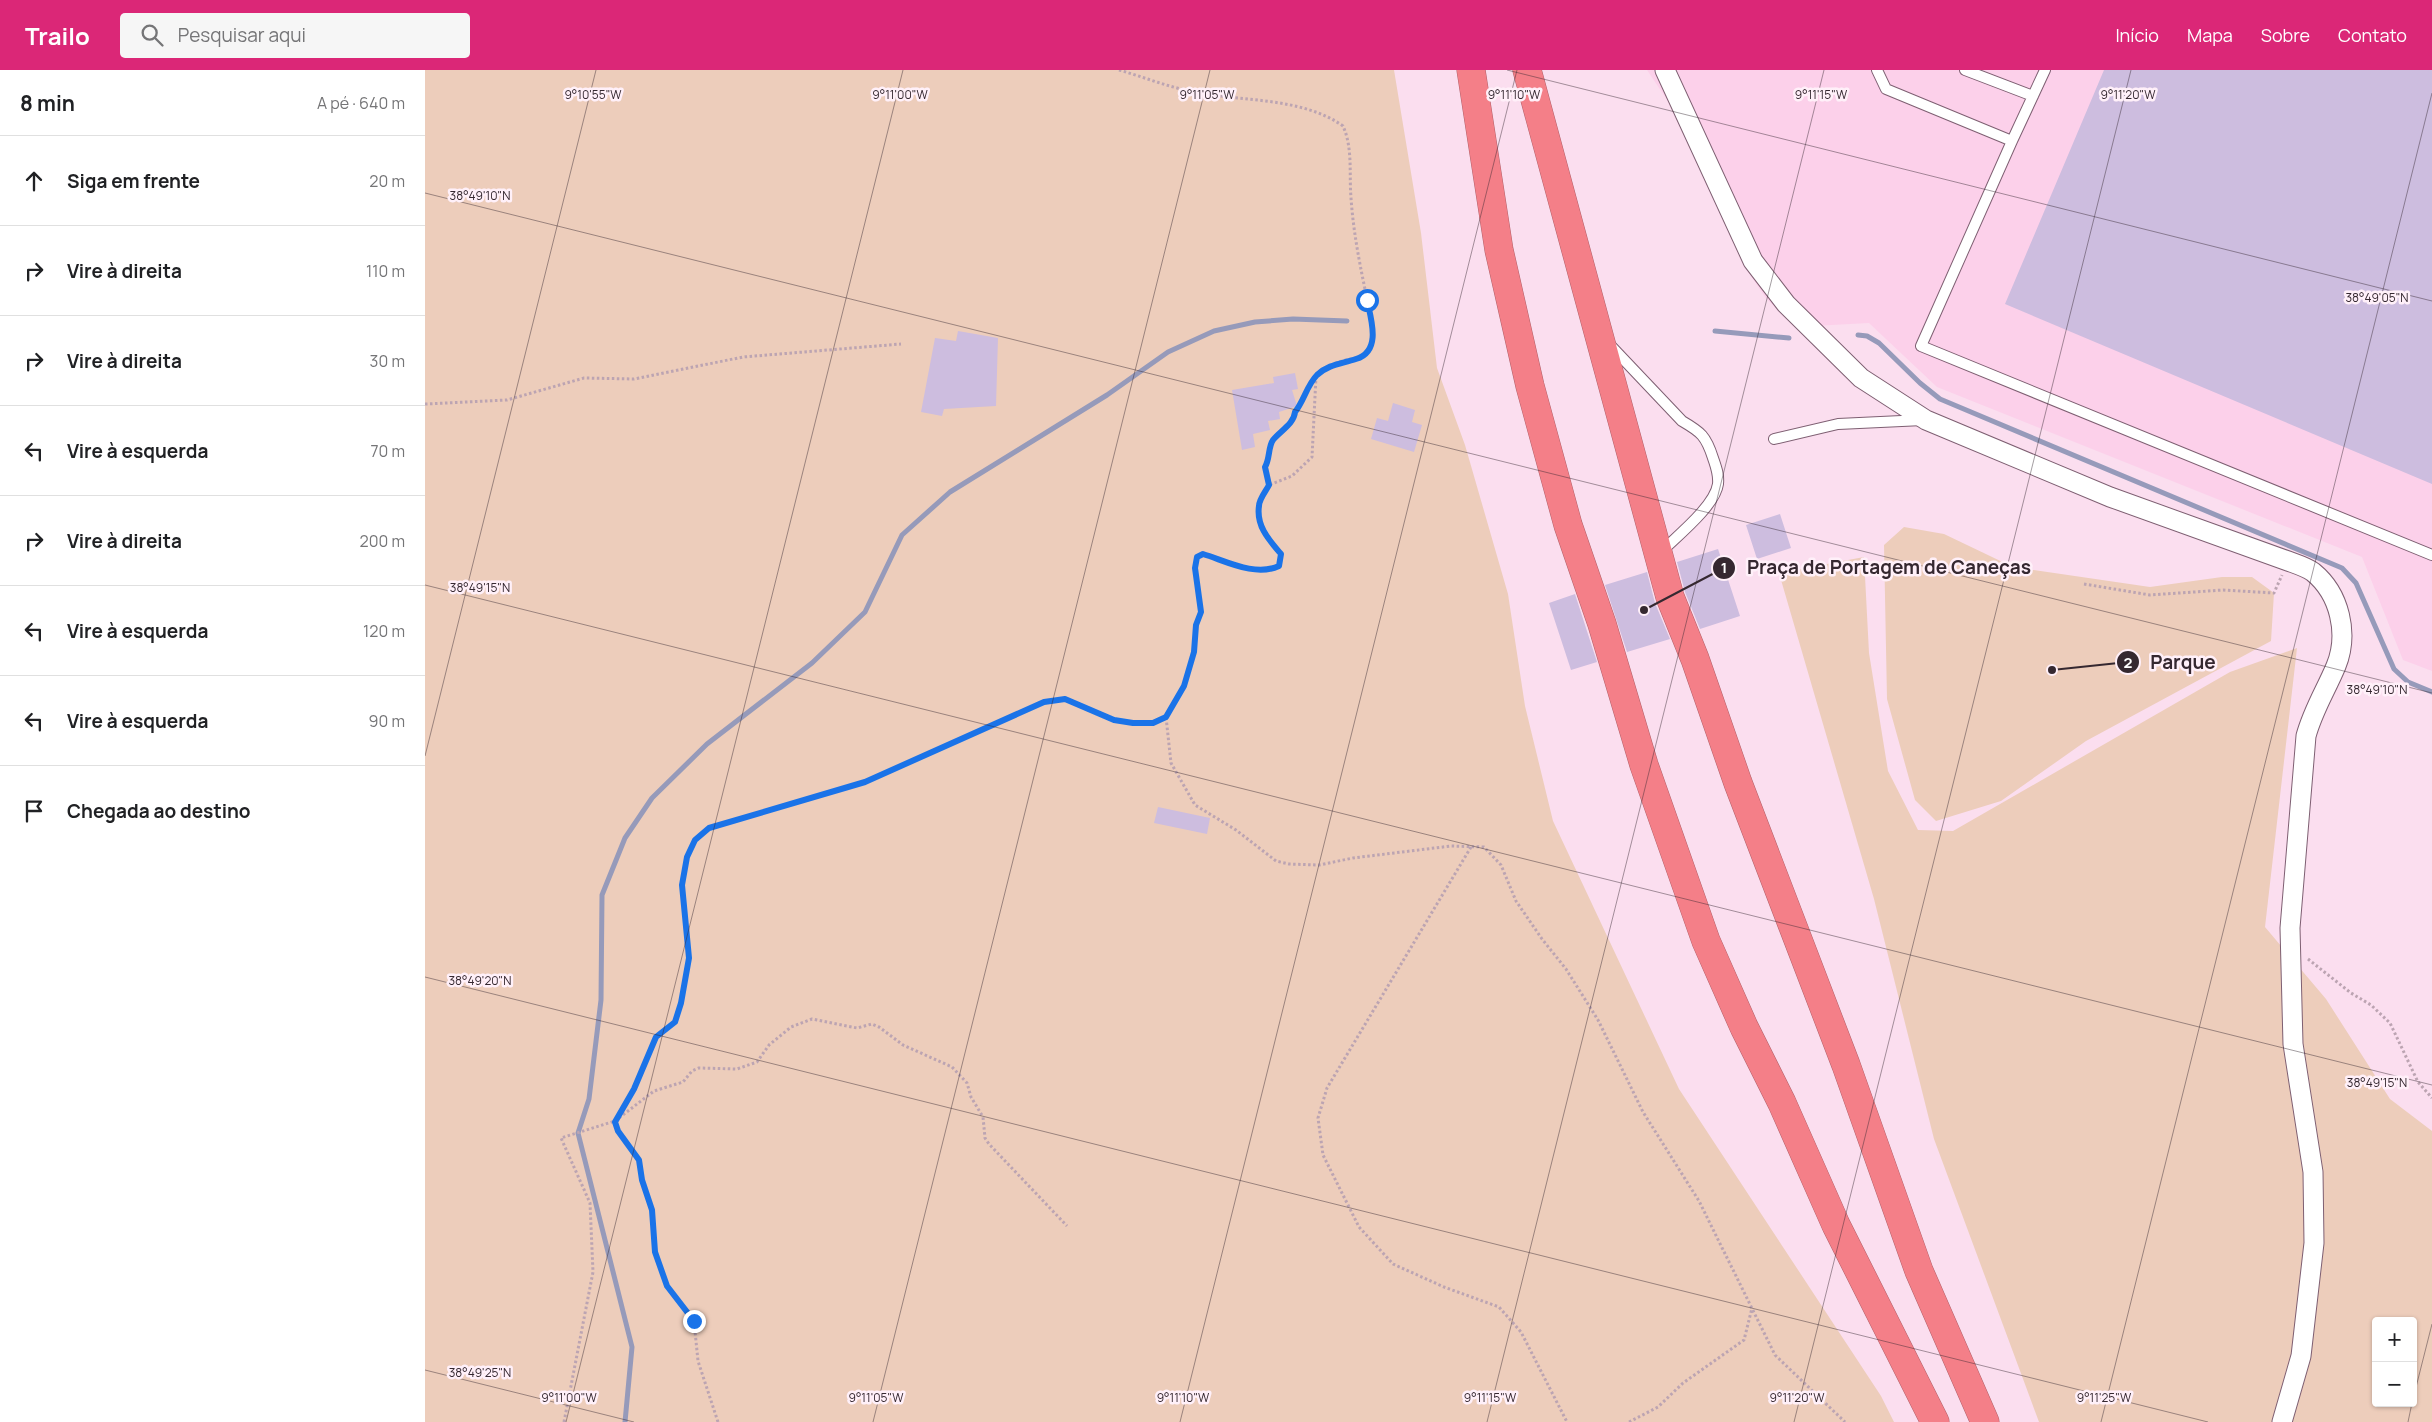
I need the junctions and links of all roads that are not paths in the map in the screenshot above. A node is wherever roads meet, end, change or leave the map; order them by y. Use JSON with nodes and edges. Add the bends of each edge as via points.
{"nodes":[{"id":1,"x":1471,"y":70,"type":"edge"},
{"id":2,"x":1527,"y":70,"type":"edge"},
{"id":3,"x":1665,"y":70,"type":"edge"},
{"id":4,"x":1877,"y":70,"type":"edge"},
{"id":5,"x":1965,"y":70,"type":"edge"},
{"id":6,"x":2045,"y":70,"type":"edge"},
{"id":7,"x":2033,"y":96,"type":"junction"},
{"id":8,"x":2012,"y":141,"type":"junction"},
{"id":9,"x":1599,"y":333,"type":"junction"},
{"id":10,"x":1926,"y":420,"type":"junction"},
{"id":11,"x":1774,"y":439,"type":"dead end"},
{"id":12,"x":1659,"y":554,"type":"junction"},
{"id":13,"x":2432,"y":555,"type":"edge"},
{"id":14,"x":1935,"y":1422,"type":"edge"},
{"id":15,"x":1985,"y":1422,"type":"edge"},
{"id":16,"x":2282,"y":1422,"type":"edge"}],
"edges":[{"from":1,"to":14,"type":"highway","via":[[1499,250],[1530,386],[1568,525],[1647,774],[1706,942],[1836,1226]]},
{"from":2,"to":9,"type":"highway"},
{"from":3,"to":10,"type":"street","via":[[1753,261],[1786,304],[1861,378]]},
{"from":4,"to":8,"type":"lane","via":[[1886,89]]},
{"from":5,"to":7,"type":"lane"},
{"from":6,"to":7,"type":"lane"},
{"from":7,"to":8,"type":"lane"},
{"from":8,"to":13,"type":"lane","via":[[1921,346]]},
{"from":9,"to":12,"type":"highway"},
{"from":9,"to":12,"type":"lane","via":[[1682,421],[1706,438],[1718,472],[1717,486],[1708,505]]},
{"from":10,"to":11,"type":"lane","via":[[1838,424]]},
{"from":10,"to":16,"type":"street","via":[[2110,497],[2312,572],[2331,593],[2340,614],[2341,648],[2336,666],[2315,706],[2306,736],[2291,928],[2293,1044],[2313,1172],[2314,1243],[2301,1356]]},
{"from":12,"to":15,"type":"highway","via":[[1670,597],[1846,1065],[1919,1270]]}]}
